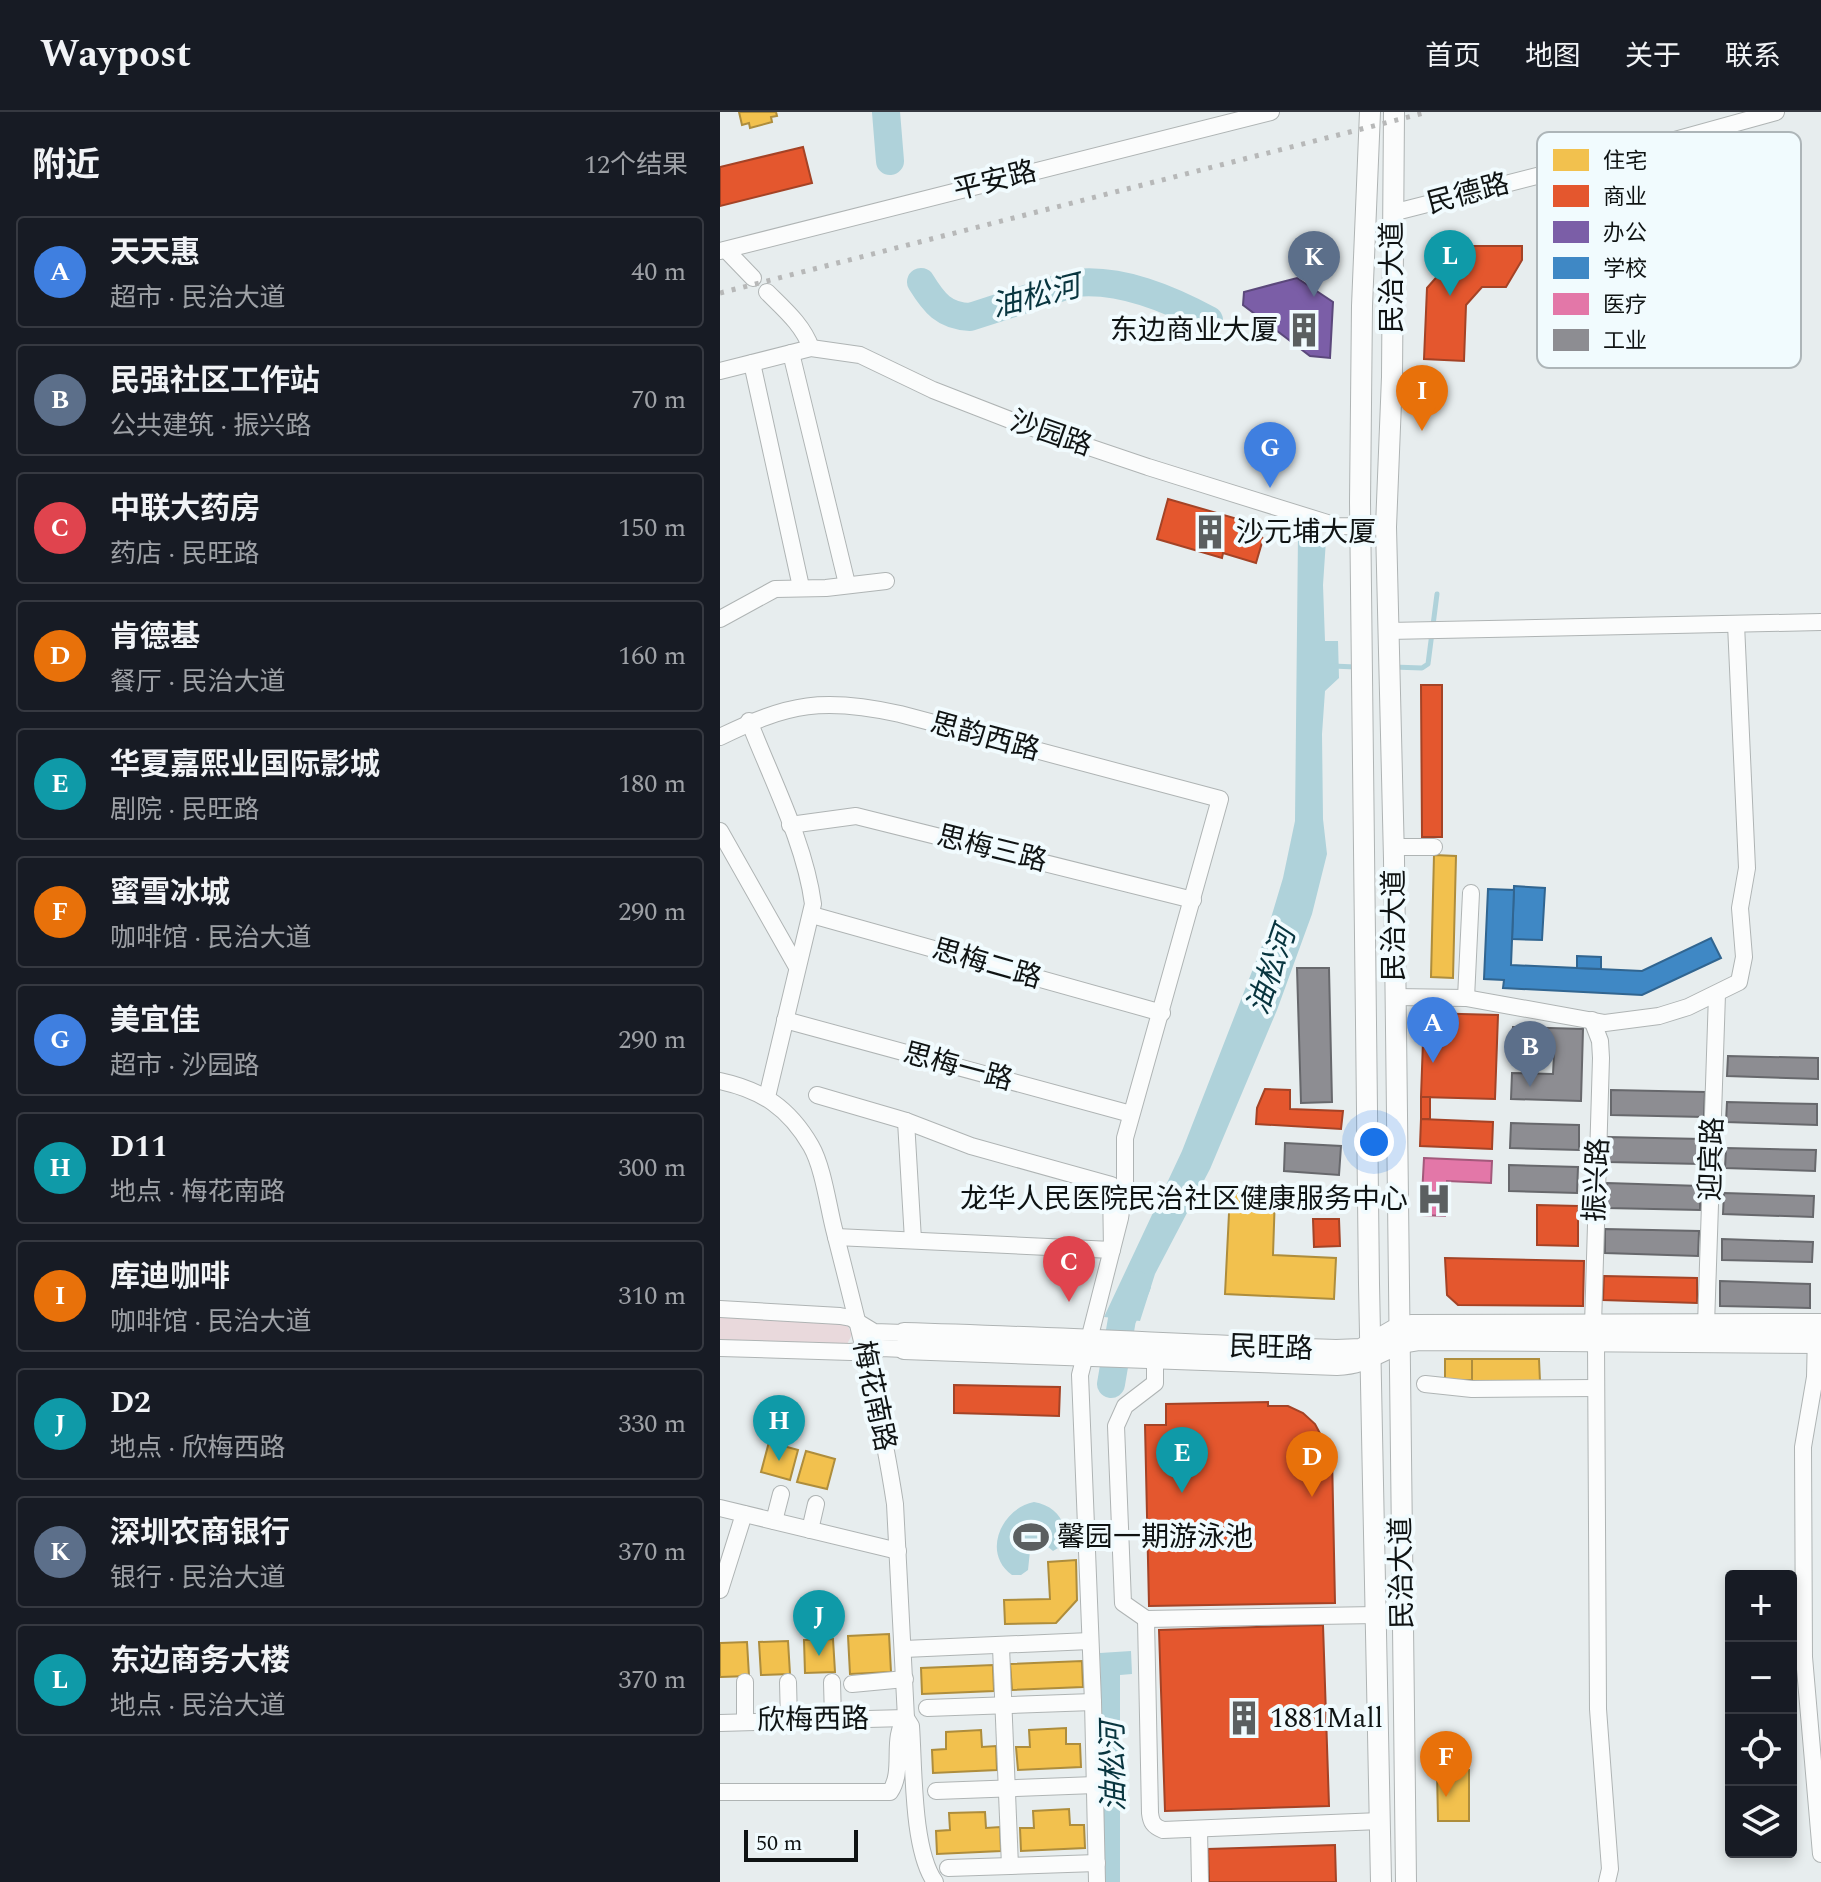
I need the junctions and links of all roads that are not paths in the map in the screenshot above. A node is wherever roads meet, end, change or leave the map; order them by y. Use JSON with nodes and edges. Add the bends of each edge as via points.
{"nodes":[{"id":1,"x":1271,"y":112,"type":"edge"},
{"id":2,"x":1370,"y":112,"type":"edge"},
{"id":3,"x":1394,"y":112,"type":"edge"},
{"id":4,"x":1776,"y":112,"type":"edge"},
{"id":5,"x":1733,"y":118,"type":"edge"},
{"id":6,"x":1688,"y":132,"type":"edge"},
{"id":7,"x":1537,"y":175,"type":"edge"},
{"id":8,"x":1392,"y":213,"type":"junction"},
{"id":9,"x":723,"y":251,"type":"edge"},
{"id":10,"x":753,"y":278,"type":"dead end"},
{"id":11,"x":767,"y":292,"type":"dead end"},
{"id":12,"x":811,"y":348,"type":"junction"},
{"id":13,"x":791,"y":353,"type":"junction"},
{"id":14,"x":752,"y":363,"type":"junction"},
{"id":15,"x":720,"y":371,"type":"edge"},
{"id":16,"x":1360,"y":527,"type":"junction"},
{"id":17,"x":1386,"y":527,"type":"junction"},
{"id":18,"x":886,"y":581,"type":"dead end"},
{"id":19,"x":847,"y":584,"type":"junction"},
{"id":20,"x":801,"y":587,"type":"junction"},
{"id":21,"x":720,"y":619,"type":"edge"},
{"id":22,"x":1821,"y":622,"type":"edge"},
{"id":23,"x":1736,"y":624,"type":"junction"},
{"id":24,"x":1388,"y":637,"type":"junction"},
{"id":25,"x":749,"y":721,"type":"junction"},
{"id":26,"x":720,"y":737,"type":"edge"},
{"id":27,"x":790,"y":825,"type":"junction"},
{"id":28,"x":720,"y":831,"type":"edge"},
{"id":29,"x":1394,"y":847,"type":"junction"},
{"id":30,"x":1434,"y":847,"type":"dead end"},
{"id":31,"x":736,"y":859,"type":"junction"},
{"id":32,"x":720,"y":868,"type":"edge"},
{"id":33,"x":1471,"y":893,"type":"dead end"},
{"id":34,"x":1193,"y":900,"type":"junction"},
{"id":35,"x":812,"y":915,"type":"junction"},
{"id":36,"x":797,"y":967,"type":"junction"},
{"id":37,"x":1717,"y":994,"type":"junction"},
{"id":38,"x":1394,"y":997,"type":"junction"},
{"id":39,"x":1466,"y":998,"type":"junction"},
{"id":40,"x":1162,"y":1013,"type":"junction"},
{"id":41,"x":1594,"y":1016,"type":"junction"},
{"id":42,"x":785,"y":1020,"type":"junction"},
{"id":43,"x":720,"y":1081,"type":"edge"},
{"id":44,"x":817,"y":1095,"type":"dead end"},
{"id":45,"x":767,"y":1097,"type":"junction"},
{"id":46,"x":1131,"y":1114,"type":"junction"},
{"id":47,"x":906,"y":1121,"type":"junction"},
{"id":48,"x":836,"y":1237,"type":"junction"},
{"id":49,"x":913,"y":1240,"type":"junction"},
{"id":50,"x":1112,"y":1250,"type":"junction"},
{"id":51,"x":720,"y":1309,"type":"edge"},
{"id":52,"x":858,"y":1322,"type":"junction"},
{"id":53,"x":1706,"y":1325,"type":"junction"},
{"id":54,"x":1595,"y":1333,"type":"junction"},
{"id":55,"x":1819,"y":1334,"type":"edge"},
{"id":56,"x":1400,"y":1335,"type":"junction"},
{"id":57,"x":904,"y":1341,"type":"junction"},
{"id":58,"x":1091,"y":1346,"type":"junction"},
{"id":59,"x":720,"y":1348,"type":"edge"},
{"id":60,"x":864,"y":1351,"type":"junction"},
{"id":61,"x":1149,"y":1351,"type":"junction"},
{"id":62,"x":1371,"y":1352,"type":"junction"},
{"id":63,"x":1425,"y":1384,"type":"dead end"},
{"id":64,"x":1596,"y":1388,"type":"junction"},
{"id":65,"x":781,"y":1494,"type":"dead end"},
{"id":66,"x":816,"y":1504,"type":"dead end"},
{"id":67,"x":720,"y":1508,"type":"edge"},
{"id":68,"x":744,"y":1514,"type":"junction"},
{"id":69,"x":774,"y":1521,"type":"junction"},
{"id":70,"x":810,"y":1530,"type":"junction"},
{"id":71,"x":898,"y":1551,"type":"junction"},
{"id":72,"x":720,"y":1590,"type":"edge"},
{"id":73,"x":1377,"y":1615,"type":"junction"},
{"id":74,"x":1146,"y":1619,"type":"junction"},
{"id":75,"x":1090,"y":1641,"type":"junction"},
{"id":76,"x":1001,"y":1647,"type":"junction"},
{"id":77,"x":904,"y":1649,"type":"junction"},
{"id":78,"x":905,"y":1679,"type":"junction"},
{"id":79,"x":745,"y":1682,"type":"dead end"},
{"id":80,"x":788,"y":1682,"type":"dead end"},
{"id":81,"x":832,"y":1682,"type":"dead end"},
{"id":82,"x":852,"y":1684,"type":"dead end"},
{"id":83,"x":1814,"y":1690,"type":"edge"},
{"id":84,"x":1093,"y":1702,"type":"junction"},
{"id":85,"x":1003,"y":1706,"type":"junction"},
{"id":86,"x":927,"y":1708,"type":"dead end"},
{"id":87,"x":906,"y":1718,"type":"junction"},
{"id":88,"x":833,"y":1719,"type":"junction"},
{"id":89,"x":745,"y":1721,"type":"junction"},
{"id":90,"x":789,"y":1721,"type":"junction"},
{"id":91,"x":720,"y":1723,"type":"edge"},
{"id":92,"x":1095,"y":1785,"type":"junction"},
{"id":93,"x":1006,"y":1789,"type":"junction"},
{"id":94,"x":936,"y":1791,"type":"dead end"},
{"id":95,"x":720,"y":1792,"type":"edge"},
{"id":96,"x":1380,"y":1821,"type":"junction"},
{"id":97,"x":1199,"y":1829,"type":"junction"},
{"id":98,"x":1821,"y":1854,"type":"edge"},
{"id":99,"x":1097,"y":1863,"type":"junction"},
{"id":100,"x":1010,"y":1866,"type":"junction"},
{"id":101,"x":948,"y":1868,"type":"dead end"},
{"id":102,"x":935,"y":1882,"type":"edge"},
{"id":103,"x":1097,"y":1882,"type":"edge"},
{"id":104,"x":1200,"y":1882,"type":"edge"},
{"id":105,"x":1381,"y":1882,"type":"edge"},
{"id":106,"x":1406,"y":1882,"type":"edge"},
{"id":107,"x":1607,"y":1882,"type":"edge"}],
"edges":[{"from":1,"to":9,"type":"street","name":"平安路"},
{"from":2,"to":16,"type":"main road","name":"民治大道"},
{"from":3,"to":8,"type":"main road","name":"民治大道"},
{"from":4,"to":5,"type":"street","name":"民德路"},
{"from":5,"to":6,"type":"street","name":"民德路"},
{"from":7,"to":8,"type":"street","name":"民德路"},
{"from":8,"to":17,"type":"main road","name":"民治大道"},
{"from":9,"to":10,"type":"street"},
{"from":11,"to":12,"type":"street","via":[[807,336]]},
{"from":12,"to":13,"type":"street","name":"沙园路"},
{"from":12,"to":16,"type":"street","name":"沙园路","via":[[860,355],[947,396],[1148,467],[1327,524]]},
{"from":13,"to":14,"type":"street","name":"沙园路"},
{"from":13,"to":19,"type":"street"},
{"from":14,"to":15,"type":"street","name":"沙园路"},
{"from":14,"to":20,"type":"street"},
{"from":16,"to":17,"type":"street","name":"沙园路"},
{"from":16,"to":62,"type":"main road","name":"民治大道"},
{"from":17,"to":24,"type":"main road","name":"民治大道"},
{"from":18,"to":19,"type":"street"},
{"from":19,"to":20,"type":"street"},
{"from":20,"to":21,"type":"street","via":[[775,589]]},
{"from":22,"to":23,"type":"street"},
{"from":23,"to":24,"type":"street","via":[[1420,631]]},
{"from":23,"to":37,"type":"street","via":[[1747,868],[1740,908],[1744,957],[1739,982]]},
{"from":24,"to":29,"type":"main road","name":"民治大道"},
{"from":25,"to":26,"type":"street","name":"思韵西路"},
{"from":25,"to":27,"type":"street"},
{"from":25,"to":34,"type":"street","name":"思韵西路","via":[[811,705],[877,709],[1220,799]]},
{"from":27,"to":34,"type":"street","name":"思梅三路","via":[[856,816]]},
{"from":27,"to":35,"type":"street","via":[[810,887]]},
{"from":28,"to":31,"type":"street"},
{"from":29,"to":30,"type":"street"},
{"from":29,"to":38,"type":"main road","name":"民治大道"},
{"from":31,"to":32,"type":"street"},
{"from":31,"to":36,"type":"street"},
{"from":33,"to":39,"type":"street"},
{"from":34,"to":40,"type":"street"},
{"from":35,"to":36,"type":"street"},
{"from":35,"to":40,"type":"street","name":"思梅二路"},
{"from":36,"to":42,"type":"street"},
{"from":37,"to":41,"type":"street","via":[[1659,1016],[1605,1023]]},
{"from":37,"to":53,"type":"street","name":"迎宾路"},
{"from":38,"to":39,"type":"street"},
{"from":38,"to":56,"type":"main road","name":"民治大道"},
{"from":39,"to":41,"type":"street","via":[[1545,1014]]},
{"from":40,"to":46,"type":"street"},
{"from":41,"to":54,"type":"street","name":"振兴路","via":[[1601,1058]]},
{"from":42,"to":45,"type":"street"},
{"from":42,"to":46,"type":"street","name":"思梅一路"},
{"from":43,"to":45,"type":"street"},
{"from":44,"to":47,"type":"street"},
{"from":45,"to":48,"type":"street","name":"梅花南路","via":[[814,1152]]},
{"from":46,"to":50,"type":"street"},
{"from":47,"to":49,"type":"street"},
{"from":47,"to":50,"type":"street","via":[[971,1146],[1111,1185]]},
{"from":48,"to":49,"type":"street"},
{"from":48,"to":52,"type":"street","name":"梅花南路"},
{"from":49,"to":50,"type":"street"},
{"from":50,"to":58,"type":"street"},
{"from":51,"to":52,"type":"street","name":"民旺路","via":[[840,1316]]},
{"from":52,"to":57,"type":"street","name":"民旺路"},
{"from":52,"to":60,"type":"street","name":"梅花南路"},
{"from":53,"to":54,"type":"main road","name":"民旺路"},
{"from":53,"to":55,"type":"main road","name":"民旺路"},
{"from":54,"to":55,"type":"main road","name":"民旺路"},
{"from":54,"to":56,"type":"main road","name":"民旺路","via":[[1426,1324]]},
{"from":54,"to":64,"type":"street","name":"振兴路"},
{"from":55,"to":83,"type":"street","via":[[1803,1447],[1804,1657]]},
{"from":56,"to":62,"type":"main road","name":"民旺路"},
{"from":56,"to":106,"type":"main road","name":"民治大道"},
{"from":57,"to":58,"type":"main road","name":"民旺路"},
{"from":57,"to":60,"type":"street","name":"民旺路"},
{"from":58,"to":61,"type":"main road","name":"民旺路"},
{"from":58,"to":75,"type":"street","via":[[1080,1375]]},
{"from":59,"to":60,"type":"street","name":"民旺路"},
{"from":60,"to":71,"type":"street","name":"梅花南路","via":[[890,1474]]},
{"from":61,"to":62,"type":"main road","name":"民旺路"},
{"from":61,"to":74,"type":"street","via":[[1155,1383],[1125,1406],[1115,1438],[1123,1603]]},
{"from":62,"to":73,"type":"main road","name":"民治大道"},
{"from":63,"to":64,"type":"street"},
{"from":64,"to":107,"type":"street","name":"振兴路","via":[[1598,1709]]},
{"from":65,"to":69,"type":"street"},
{"from":66,"to":70,"type":"street"},
{"from":67,"to":68,"type":"street"},
{"from":68,"to":69,"type":"street"},
{"from":68,"to":72,"type":"street"},
{"from":69,"to":70,"type":"street"},
{"from":70,"to":71,"type":"street"},
{"from":71,"to":77,"type":"street","name":"梅花南路"},
{"from":73,"to":74,"type":"street"},
{"from":73,"to":96,"type":"main road","name":"民治大道"},
{"from":74,"to":97,"type":"street","via":[[1151,1822],[1163,1830]]},
{"from":75,"to":76,"type":"street"},
{"from":75,"to":84,"type":"street"},
{"from":76,"to":77,"type":"street"},
{"from":76,"to":85,"type":"street"},
{"from":77,"to":78,"type":"street","name":"梅花南路"},
{"from":78,"to":82,"type":"street"},
{"from":78,"to":87,"type":"street","name":"梅花南路"},
{"from":79,"to":89,"type":"street"},
{"from":80,"to":90,"type":"street"},
{"from":81,"to":88,"type":"street"},
{"from":83,"to":98,"type":"street"},
{"from":84,"to":85,"type":"street"},
{"from":84,"to":92,"type":"street"},
{"from":85,"to":86,"type":"street"},
{"from":85,"to":93,"type":"street"},
{"from":87,"to":88,"type":"street","name":"欣梅西路"},
{"from":87,"to":95,"type":"street","via":[[899,1726],[897,1776],[890,1792]]},
{"from":87,"to":102,"type":"street","via":[[911,1726],[920,1842]]},
{"from":88,"to":90,"type":"street","name":"欣梅西路"},
{"from":89,"to":90,"type":"street","name":"欣梅西路"},
{"from":89,"to":91,"type":"street","name":"欣梅西路"},
{"from":92,"to":93,"type":"street"},
{"from":92,"to":99,"type":"street"},
{"from":93,"to":94,"type":"street"},
{"from":93,"to":100,"type":"street"},
{"from":96,"to":97,"type":"street"},
{"from":96,"to":105,"type":"main road","name":"民治大道"},
{"from":97,"to":104,"type":"street"},
{"from":99,"to":100,"type":"street"},
{"from":99,"to":103,"type":"street"},
{"from":100,"to":101,"type":"street"}]}
